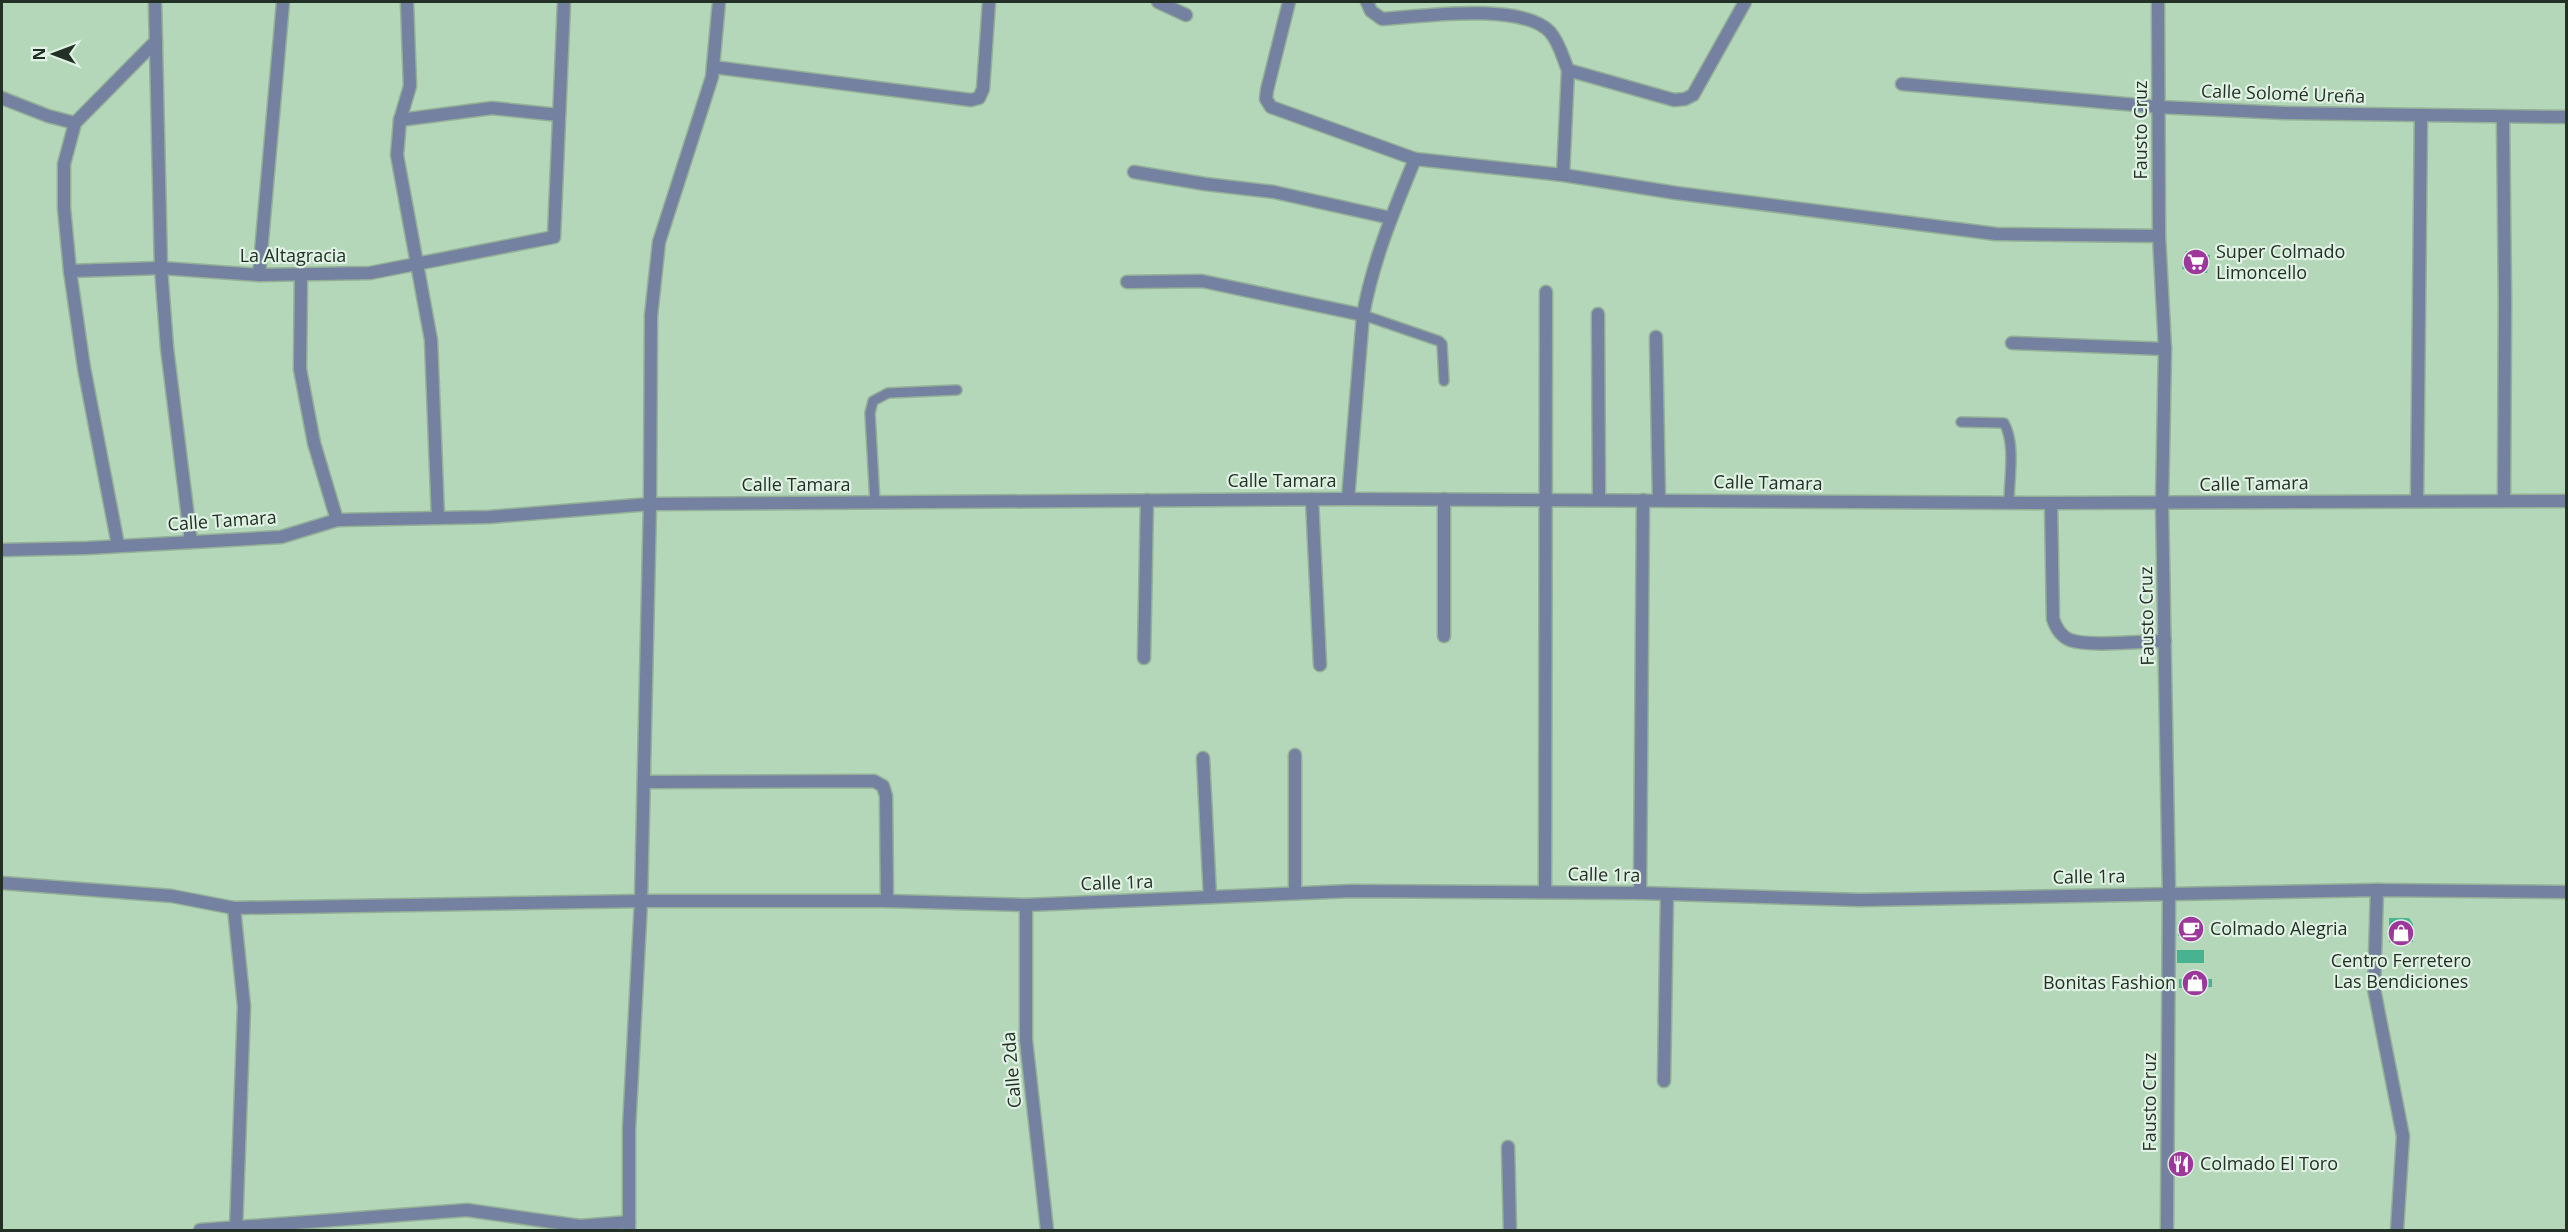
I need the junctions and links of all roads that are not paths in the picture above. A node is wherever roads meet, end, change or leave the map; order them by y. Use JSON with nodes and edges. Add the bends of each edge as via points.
{"nodes":[{"id":1,"x":155,"y":2,"type":"edge"},
{"id":2,"x":284,"y":2,"type":"edge"},
{"id":3,"x":407,"y":2,"type":"edge"},
{"id":4,"x":564,"y":2,"type":"edge"},
{"id":5,"x":719,"y":2,"type":"edge"},
{"id":6,"x":989,"y":2,"type":"edge"},
{"id":7,"x":1158,"y":2,"type":"edge"},
{"id":8,"x":1289,"y":2,"type":"edge"},
{"id":9,"x":1367,"y":2,"type":"edge"},
{"id":10,"x":1745,"y":2,"type":"edge"},
{"id":11,"x":2158,"y":2,"type":"edge"},
{"id":12,"x":1185,"y":15,"type":"dead end"},
{"id":13,"x":156,"y":41,"type":"junction"},
{"id":14,"x":713,"y":67,"type":"junction"},
{"id":15,"x":1568,"y":70,"type":"junction"},
{"id":16,"x":1902,"y":84,"type":"dead end"},
{"id":17,"x":2,"y":98,"type":"edge"},
{"id":18,"x":2159,"y":107,"type":"junction"},
{"id":19,"x":559,"y":115,"type":"junction"},
{"id":20,"x":2421,"y":116,"type":"junction"},
{"id":21,"x":2503,"y":117,"type":"junction"},
{"id":22,"x":2566,"y":117,"type":"edge"},
{"id":23,"x":400,"y":120,"type":"junction"},
{"id":24,"x":75,"y":123,"type":"junction"},
{"id":25,"x":1415,"y":159,"type":"junction"},
{"id":26,"x":1134,"y":172,"type":"dead end"},
{"id":27,"x":1563,"y":175,"type":"junction"},
{"id":28,"x":1391,"y":218,"type":"junction"},
{"id":29,"x":2159,"y":236,"type":"junction"},
{"id":30,"x":416,"y":264,"type":"junction"},
{"id":31,"x":161,"y":268,"type":"junction"},
{"id":32,"x":70,"y":271,"type":"junction"},
{"id":33,"x":259,"y":275,"type":"junction"},
{"id":34,"x":301,"y":275,"type":"junction"},
{"id":35,"x":1127,"y":282,"type":"dead end"},
{"id":36,"x":1546,"y":292,"type":"dead end"},
{"id":37,"x":1598,"y":314,"type":"dead end"},
{"id":38,"x":1363,"y":315,"type":"junction"},
{"id":39,"x":1656,"y":337,"type":"dead end"},
{"id":40,"x":2012,"y":343,"type":"dead end"},
{"id":41,"x":2165,"y":349,"type":"junction"},
{"id":42,"x":1444,"y":381,"type":"dead end"},
{"id":43,"x":957,"y":390,"type":"dead end"},
{"id":44,"x":1961,"y":422,"type":"dead end"},
{"id":45,"x":1312,"y":499,"type":"junction"},
{"id":46,"x":1348,"y":499,"type":"junction"},
{"id":47,"x":1444,"y":499,"type":"junction"},
{"id":48,"x":1545,"y":499,"type":"junction"},
{"id":49,"x":1599,"y":499,"type":"junction"},
{"id":50,"x":1643,"y":500,"type":"junction"},
{"id":51,"x":1659,"y":500,"type":"junction"},
{"id":52,"x":2417,"y":500,"type":"junction"},
{"id":53,"x":2504,"y":500,"type":"junction"},
{"id":54,"x":1147,"y":501,"type":"junction"},
{"id":55,"x":2566,"y":501,"type":"edge"},
{"id":56,"x":875,"y":503,"type":"junction"},
{"id":57,"x":2009,"y":503,"type":"junction"},
{"id":58,"x":2051,"y":503,"type":"junction"},
{"id":59,"x":2162,"y":503,"type":"junction"},
{"id":60,"x":650,"y":504,"type":"junction"},
{"id":61,"x":438,"y":518,"type":"junction"},
{"id":62,"x":337,"y":520,"type":"junction"},
{"id":63,"x":191,"y":542,"type":"junction"},
{"id":64,"x":118,"y":545,"type":"junction"},
{"id":65,"x":2,"y":550,"type":"edge"},
{"id":66,"x":1444,"y":636,"type":"dead end"},
{"id":67,"x":2165,"y":641,"type":"junction"},
{"id":68,"x":1144,"y":658,"type":"dead end"},
{"id":69,"x":1320,"y":665,"type":"dead end"},
{"id":70,"x":1295,"y":755,"type":"dead end"},
{"id":71,"x":1203,"y":758,"type":"dead end"},
{"id":72,"x":644,"y":782,"type":"junction"},
{"id":73,"x":2,"y":883,"type":"edge"},
{"id":74,"x":2377,"y":890,"type":"junction"},
{"id":75,"x":1545,"y":892,"type":"junction"},
{"id":76,"x":2566,"y":892,"type":"edge"},
{"id":77,"x":1295,"y":893,"type":"junction"},
{"id":78,"x":1640,"y":893,"type":"junction"},
{"id":79,"x":2169,"y":893,"type":"junction"},
{"id":80,"x":1667,"y":894,"type":"junction"},
{"id":81,"x":1210,"y":897,"type":"junction"},
{"id":82,"x":641,"y":901,"type":"junction"},
{"id":83,"x":887,"y":901,"type":"junction"},
{"id":84,"x":1026,"y":905,"type":"junction"},
{"id":85,"x":234,"y":908,"type":"junction"},
{"id":86,"x":1664,"y":1081,"type":"dead end"},
{"id":87,"x":1509,"y":1147,"type":"dead end"},
{"id":88,"x":629,"y":1226,"type":"edge"},
{"id":89,"x":237,"y":1229,"type":"edge"},
{"id":90,"x":200,"y":1230,"type":"edge"},
{"id":91,"x":1047,"y":1230,"type":"edge"},
{"id":92,"x":1510,"y":1230,"type":"edge"},
{"id":93,"x":2167,"y":1230,"type":"edge"},
{"id":94,"x":2397,"y":1230,"type":"edge"}],
"edges":[{"from":1,"to":13,"type":"street"},
{"from":2,"to":33,"type":"street"},
{"from":3,"to":23,"type":"street","via":[[410,86]]},
{"from":4,"to":19,"type":"street","name":"La Altagracia"},
{"from":5,"to":14,"type":"street"},
{"from":6,"to":14,"type":"street","via":[[983,89],[979,98],[971,100]]},
{"from":7,"to":12,"type":"street"},
{"from":8,"to":25,"type":"street","via":[[1267,90],[1266,99],[1271,107]]},
{"from":9,"to":15,"type":"street","via":[[1382,19],[1501,14],[1535,22],[1551,32]]},
{"from":10,"to":15,"type":"street","via":[[1693,95],[1685,99],[1674,100]]},
{"from":11,"to":18,"type":"street","name":"Fausto Cruz"},
{"from":13,"to":24,"type":"street"},
{"from":13,"to":31,"type":"street"},
{"from":14,"to":60,"type":"street","via":[[660,242],[651,316]]},
{"from":15,"to":27,"type":"street"},
{"from":16,"to":18,"type":"street","name":"Calle Solomé Ureña"},
{"from":17,"to":24,"type":"street"},
{"from":18,"to":20,"type":"street","name":"Calle Solomé Ureña"},
{"from":18,"to":29,"type":"street","name":"Fausto Cruz"},
{"from":19,"to":23,"type":"street","via":[[492,108]]},
{"from":19,"to":30,"type":"street","name":"La Altagracia","via":[[554,237]]},
{"from":20,"to":21,"type":"street","name":"Calle Solomé Ureña"},
{"from":20,"to":52,"type":"street"},
{"from":21,"to":22,"type":"street","name":"Calle Solomé Ureña"},
{"from":21,"to":53,"type":"street"},
{"from":23,"to":30,"type":"street","via":[[397,155]]},
{"from":24,"to":32,"type":"street","via":[[64,164]]},
{"from":25,"to":27,"type":"street"},
{"from":25,"to":28,"type":"street"},
{"from":26,"to":28,"type":"street","via":[[1274,192]]},
{"from":27,"to":29,"type":"street","via":[[1996,234]]},
{"from":28,"to":38,"type":"street","via":[[1368,286]]},
{"from":29,"to":41,"type":"street","name":"Fausto Cruz"},
{"from":30,"to":34,"type":"street","name":"La Altagracia","via":[[370,273]]},
{"from":30,"to":61,"type":"street","via":[[431,340]]},
{"from":31,"to":32,"type":"street","name":"La Altagracia"},
{"from":31,"to":33,"type":"street","name":"La Altagracia"},
{"from":31,"to":63,"type":"street"},
{"from":32,"to":64,"type":"street"},
{"from":33,"to":34,"type":"street","name":"La Altagracia"},
{"from":34,"to":62,"type":"street","via":[[300,369],[314,443]]},
{"from":35,"to":38,"type":"street","via":[[1202,281]]},
{"from":36,"to":48,"type":"street"},
{"from":37,"to":49,"type":"street"},
{"from":38,"to":42,"type":"lane","via":[[1439,341]]},
{"from":38,"to":46,"type":"street"},
{"from":39,"to":51,"type":"street"},
{"from":40,"to":41,"type":"street"},
{"from":41,"to":59,"type":"street","name":"Fausto Cruz"},
{"from":43,"to":56,"type":"lane","via":[[888,393],[873,401],[870,413]]},
{"from":44,"to":57,"type":"lane","via":[[2004,423],[2010,443]]},
{"from":45,"to":46,"type":"street","name":"Calle Tamara"},
{"from":45,"to":54,"type":"street","name":"Calle Tamara"},
{"from":45,"to":69,"type":"street"},
{"from":46,"to":47,"type":"street","name":"Calle Tamara"},
{"from":47,"to":48,"type":"street","name":"Calle Tamara"},
{"from":47,"to":66,"type":"street"},
{"from":48,"to":49,"type":"street","name":"Calle Tamara"},
{"from":48,"to":75,"type":"street"},
{"from":49,"to":50,"type":"street","name":"Calle Tamara"},
{"from":50,"to":51,"type":"street","name":"Calle Tamara"},
{"from":50,"to":78,"type":"street"},
{"from":51,"to":57,"type":"street","name":"Calle Tamara"},
{"from":52,"to":53,"type":"street","name":"Calle Tamara"},
{"from":52,"to":59,"type":"street","name":"Calle Tamara"},
{"from":53,"to":55,"type":"street","name":"Calle Tamara"},
{"from":54,"to":56,"type":"street","name":"Calle Tamara"},
{"from":54,"to":68,"type":"street"},
{"from":56,"to":60,"type":"street","name":"Calle Tamara"},
{"from":57,"to":58,"type":"street","name":"Calle Tamara"},
{"from":58,"to":59,"type":"street","name":"Calle Tamara"},
{"from":58,"to":67,"type":"street","via":[[2053,619],[2061,635],[2081,643]]},
{"from":59,"to":67,"type":"street","name":"Fausto Cruz"},
{"from":60,"to":61,"type":"street","name":"Calle Tamara"},
{"from":60,"to":72,"type":"street"},
{"from":61,"to":62,"type":"street","name":"Calle Tamara"},
{"from":62,"to":63,"type":"street","name":"Calle Tamara","via":[[281,537]]},
{"from":63,"to":64,"type":"street","name":"Calle Tamara"},
{"from":64,"to":65,"type":"street","name":"Calle Tamara"},
{"from":67,"to":79,"type":"street","name":"Fausto Cruz"},
{"from":70,"to":77,"type":"street"},
{"from":71,"to":81,"type":"street"},
{"from":72,"to":82,"type":"street"},
{"from":72,"to":83,"type":"street","via":[[874,780],[883,786],[886,796]]},
{"from":73,"to":85,"type":"street","name":"Calle 1ra","via":[[172,896]]},
{"from":74,"to":76,"type":"street","name":"Calle 1ra"},
{"from":74,"to":79,"type":"street","name":"Calle 1ra"},
{"from":74,"to":94,"type":"street","via":[[2374,989],[2403,1136]]},
{"from":75,"to":77,"type":"street","name":"Calle 1ra"},
{"from":75,"to":78,"type":"street","name":"Calle 1ra"},
{"from":77,"to":81,"type":"street","name":"Calle 1ra"},
{"from":78,"to":80,"type":"street","name":"Calle 1ra"},
{"from":79,"to":80,"type":"street","name":"Calle 1ra","via":[[1860,900]]},
{"from":79,"to":93,"type":"street","name":"Fausto Cruz"},
{"from":80,"to":86,"type":"street"},
{"from":81,"to":84,"type":"street","name":"Calle 1ra"},
{"from":82,"to":83,"type":"street","name":"Calle 1ra"},
{"from":82,"to":85,"type":"street","name":"Calle 1ra"},
{"from":82,"to":88,"type":"street","via":[[629,1130]]},
{"from":83,"to":84,"type":"street","name":"Calle 1ra"},
{"from":84,"to":91,"type":"street","name":"Calle 2da","via":[[1026,1040]]},
{"from":85,"to":89,"type":"street","via":[[244,1006]]},
{"from":87,"to":92,"type":"street"},
{"from":88,"to":89,"type":"street","via":[[580,1226],[467,1210]]},
{"from":89,"to":90,"type":"street"}]}
